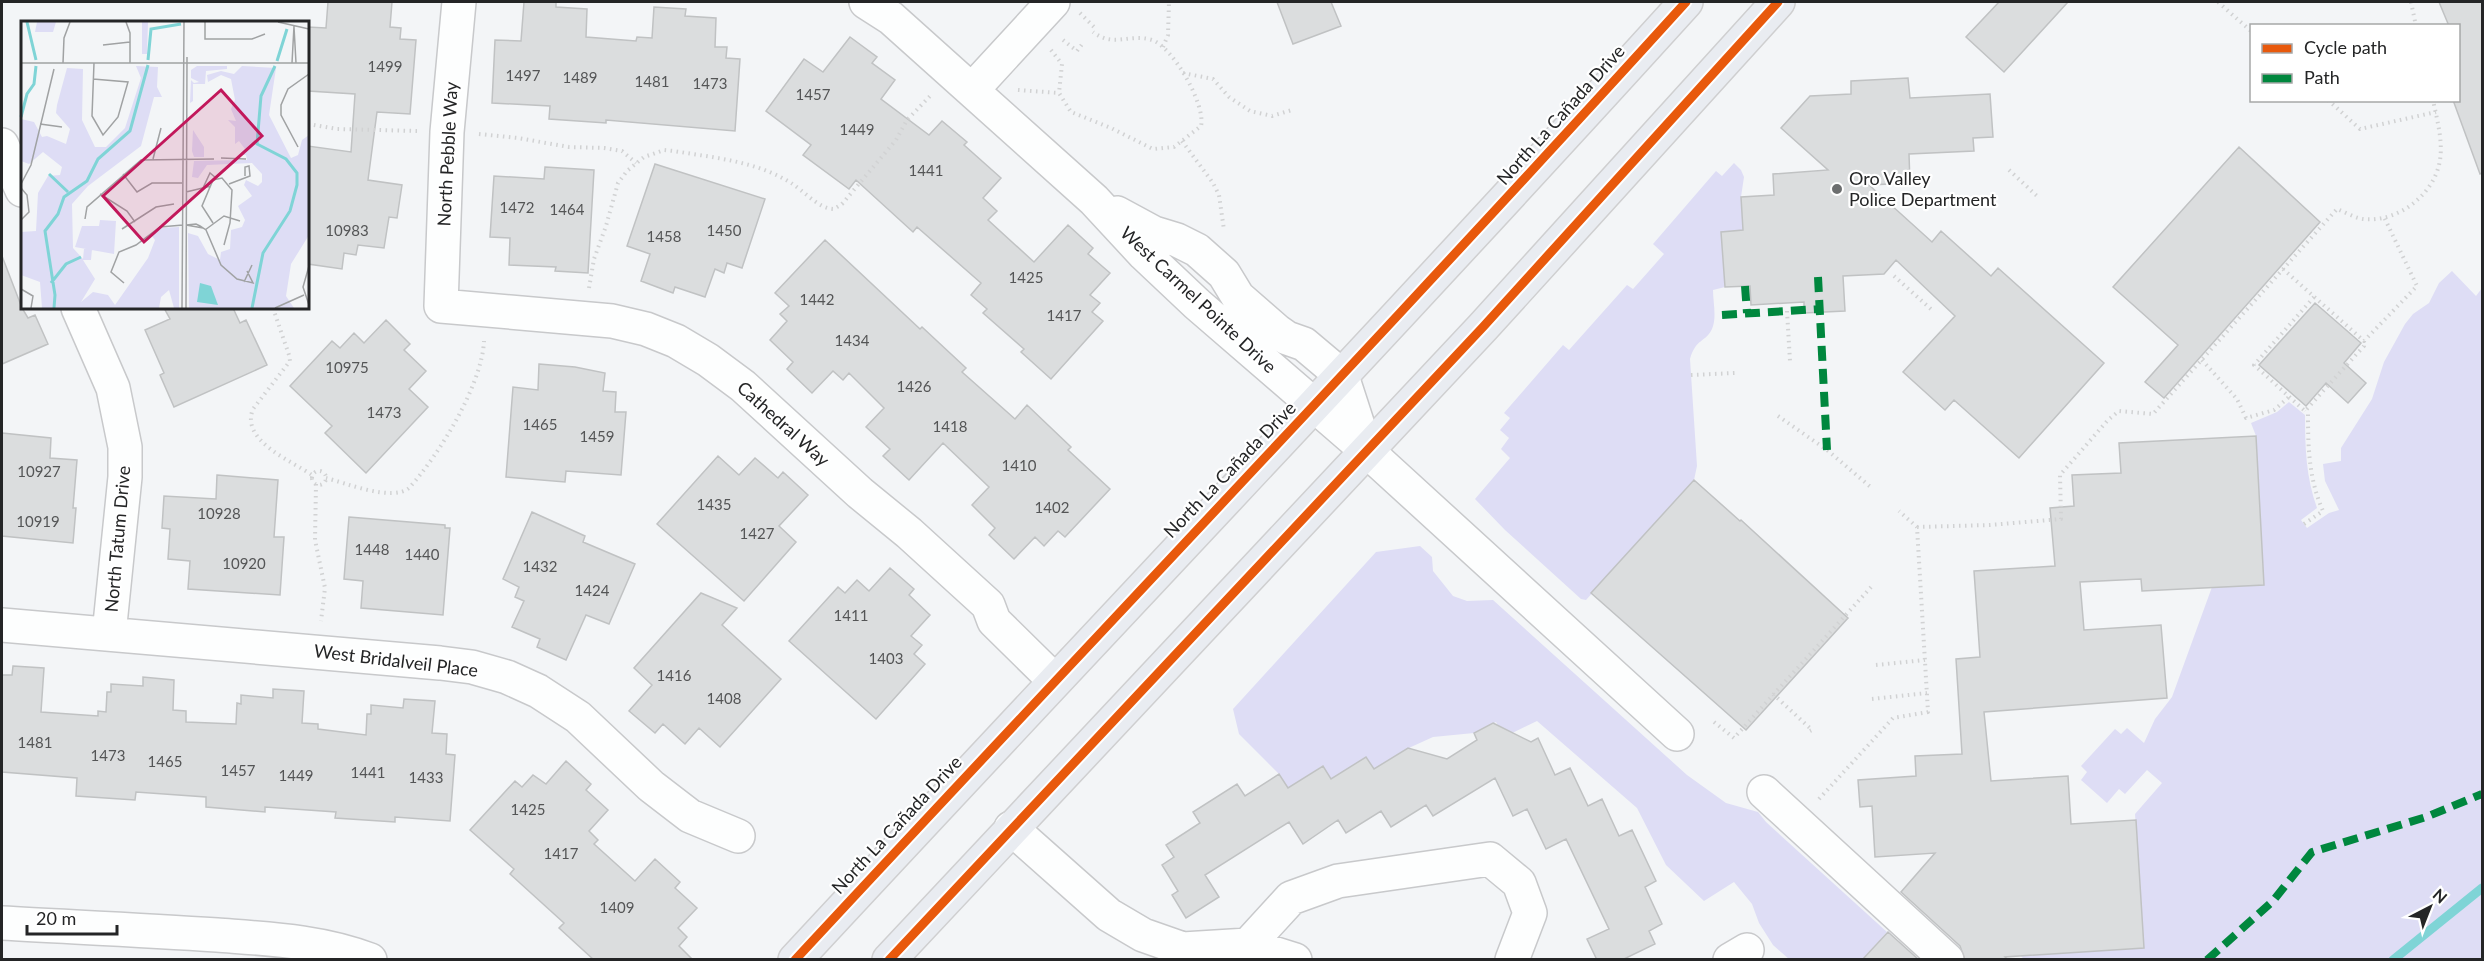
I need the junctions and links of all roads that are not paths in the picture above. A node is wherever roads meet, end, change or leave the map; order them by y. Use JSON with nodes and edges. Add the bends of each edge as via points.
{"nodes":[{"id":1,"x":459,"y":2,"type":"edge"},
{"id":2,"x":866,"y":2,"type":"edge"},
{"id":3,"x":1053,"y":2,"type":"edge"},
{"id":4,"x":1686,"y":2,"type":"edge"},
{"id":5,"x":1778,"y":2,"type":"edge"},
{"id":6,"x":962,"y":82,"type":"junction"},
{"id":7,"x":2,"y":145,"type":"edge"},
{"id":8,"x":21,"y":188,"type":"edge"},
{"id":9,"x":1094,"y":200,"type":"junction"},
{"id":10,"x":1224,"y":274,"type":"junction"},
{"id":11,"x":1197,"y":303,"type":"junction"},
{"id":12,"x":441,"y":306,"type":"joint"},
{"id":13,"x":78,"y":309,"type":"edge"},
{"id":14,"x":1342,"y":376,"type":"junction"},
{"id":15,"x":1314,"y":406,"type":"junction"},
{"id":16,"x":1366,"y":450,"type":"junction"},
{"id":17,"x":2,"y":625,"type":"edge"},
{"id":18,"x":110,"y":634,"type":"junction"},
{"id":19,"x":1054,"y":680,"type":"junction"},
{"id":20,"x":1677,"y":734,"type":"dead end"},
{"id":21,"x":1764,"y":792,"type":"dead end"},
{"id":22,"x":1011,"y":828,"type":"junction"},
{"id":23,"x":738,"y":836,"type":"dead end"},
{"id":24,"x":2,"y":923,"type":"edge"},
{"id":25,"x":1248,"y":945,"type":"junction"},
{"id":26,"x":370,"y":960,"type":"edge"},
{"id":27,"x":795,"y":960,"type":"edge"},
{"id":28,"x":889,"y":960,"type":"edge"},
{"id":29,"x":1295,"y":960,"type":"edge"},
{"id":30,"x":1512,"y":960,"type":"edge"},
{"id":31,"x":1947,"y":960,"type":"edge"}],
"edges":[{"from":1,"to":12,"type":"street","name":"North Pebble Way","via":[[447,132]]},
{"from":2,"to":6,"type":"street","name":"West Carmel Pointe Drive","via":[[891,18]]},
{"from":3,"to":6,"type":"street"},
{"from":4,"to":14,"type":"main road","name":"North La Cañada Drive"},
{"from":5,"to":16,"type":"main road"},
{"from":6,"to":9,"type":"street","name":"West Carmel Pointe Drive"},
{"from":7,"to":8,"type":"street"},
{"from":9,"to":10,"type":"street","name":"West Carmel Pointe Drive","via":[[1154,233],[1190,246]]},
{"from":9,"to":11,"type":"street","name":"West Carmel Pointe Drive"},
{"from":10,"to":11,"type":"street"},
{"from":10,"to":14,"type":"street","name":"West Carmel Pointe Drive","via":[[1238,297],[1277,331],[1304,344]]},
{"from":11,"to":15,"type":"street","name":"West Carmel Pointe Drive"},
{"from":12,"to":19,"type":"street","name":"Cathedral Way","via":[[584,317],[646,329],[708,360],[743,386],[988,604],[994,621]]},
{"from":13,"to":18,"type":"street","name":"North Tatum Drive","via":[[113,388],[125,447]]},
{"from":14,"to":15,"type":"main road","name":"North La Cañada Drive"},
{"from":14,"to":16,"type":"street"},
{"from":15,"to":16,"type":"street","name":"West Carmel Pointe Drive"},
{"from":15,"to":19,"type":"main road","name":"North La Cañada Drive"},
{"from":16,"to":20,"type":"street","name":"West Carmel Pointe Drive"},
{"from":16,"to":22,"type":"main road"},
{"from":17,"to":18,"type":"street","name":"West Bridalveil Place"},
{"from":18,"to":23,"type":"street","name":"West Bridalveil Place","via":[[440,663],[507,677],[578,717],[651,786],[690,816]]},
{"from":19,"to":27,"type":"main road","name":"North La Cañada Drive"},
{"from":21,"to":31,"type":"street"},
{"from":22,"to":25,"type":"street","via":[[1109,915],[1143,935],[1183,949]]},
{"from":22,"to":28,"type":"main road"},
{"from":24,"to":26,"type":"street","via":[[276,940],[341,948]]},
{"from":25,"to":29,"type":"street"},
{"from":25,"to":30,"type":"street","via":[[1291,898],[1338,881],[1490,859],[1519,883],[1530,913]]}]}
